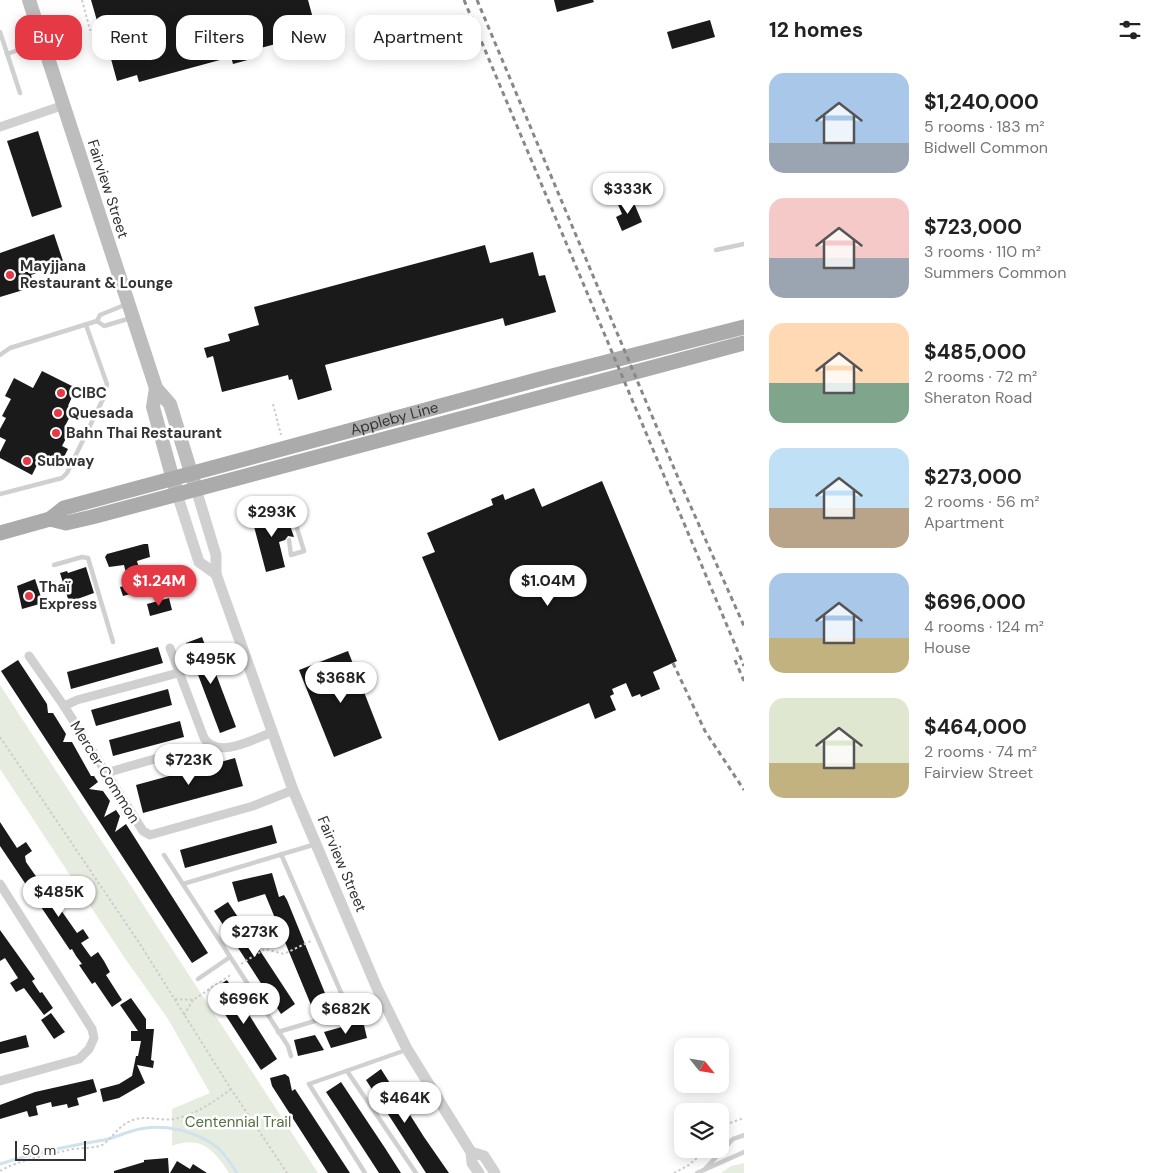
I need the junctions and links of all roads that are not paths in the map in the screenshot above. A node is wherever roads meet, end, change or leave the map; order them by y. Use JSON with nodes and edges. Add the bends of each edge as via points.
{"nodes":[{"id":1,"x":29,"y":0,"type":"edge"},
{"id":2,"x":34,"y":15,"type":"edge"},
{"id":3,"x":0,"y":32,"type":"edge"},
{"id":4,"x":15,"y":51,"type":"edge"},
{"id":5,"x":7,"y":54,"type":"junction"},
{"id":6,"x":49,"y":60,"type":"edge"},
{"id":7,"x":20,"y":93,"type":"dead end"},
{"id":8,"x":64,"y":105,"type":"junction"},
{"id":9,"x":0,"y":127,"type":"edge"},
{"id":10,"x":744,"y":244,"type":"edge"},
{"id":11,"x":716,"y":250,"type":"dead end"},
{"id":12,"x":130,"y":311,"type":"junction"},
{"id":13,"x":98,"y":321,"type":"junction"},
{"id":14,"x":86,"y":325,"type":"junction"},
{"id":15,"x":744,"y":327,"type":"edge"},
{"id":16,"x":744,"y":343,"type":"edge"},
{"id":17,"x":0,"y":355,"type":"edge"},
{"id":18,"x":156,"y":388,"type":"junction"},
{"id":19,"x":192,"y":472,"type":"junction"},
{"id":20,"x":172,"y":477,"type":"junction"},
{"id":21,"x":196,"y":489,"type":"junction"},
{"id":22,"x":0,"y":494,"type":"edge"},
{"id":23,"x":176,"y":494,"type":"junction"},
{"id":24,"x":278,"y":506,"type":"dead end"},
{"id":25,"x":50,"y":519,"type":"junction"},
{"id":26,"x":0,"y":533,"type":"edge"},
{"id":27,"x":289,"y":540,"type":"dead end"},
{"id":28,"x":54,"y":565,"type":"dead end"},
{"id":29,"x":216,"y":574,"type":"junction"},
{"id":30,"x":113,"y":642,"type":"dead end"},
{"id":31,"x":170,"y":648,"type":"dead end"},
{"id":32,"x":29,"y":656,"type":"dead end"},
{"id":33,"x":178,"y":672,"type":"junction"},
{"id":34,"x":64,"y":706,"type":"junction"},
{"id":35,"x":273,"y":732,"type":"junction"},
{"id":36,"x":189,"y":749,"type":"dead end"},
{"id":37,"x":106,"y":773,"type":"junction"},
{"id":38,"x":293,"y":790,"type":"junction"},
{"id":39,"x":316,"y":844,"type":"junction"},
{"id":40,"x":280,"y":854,"type":"junction"},
{"id":41,"x":164,"y":855,"type":"dead end"},
{"id":42,"x":0,"y":884,"type":"edge"},
{"id":43,"x":183,"y":884,"type":"junction"},
{"id":44,"x":230,"y":957,"type":"junction"},
{"id":45,"x":198,"y":979,"type":"dead end"},
{"id":46,"x":384,"y":1001,"type":"junction"},
{"id":47,"x":349,"y":1011,"type":"junction"},
{"id":48,"x":278,"y":1032,"type":"junction"},
{"id":49,"x":408,"y":1049,"type":"junction"},
{"id":50,"x":291,"y":1056,"type":"dead end"},
{"id":51,"x":347,"y":1071,"type":"junction"},
{"id":52,"x":0,"y":1081,"type":"edge"},
{"id":53,"x":744,"y":1135,"type":"edge"},
{"id":54,"x":471,"y":1152,"type":"junction"},
{"id":55,"x":744,"y":1152,"type":"edge"},
{"id":56,"x":705,"y":1169,"type":"junction"},
{"id":57,"x":365,"y":1173,"type":"edge"},
{"id":58,"x":416,"y":1173,"type":"edge"},
{"id":59,"x":479,"y":1173,"type":"edge"},
{"id":60,"x":495,"y":1173,"type":"edge"},
{"id":61,"x":697,"y":1173,"type":"edge"}],
"edges":[{"from":1,"to":2,"type":"main road","name":"Fairview Street"},
{"from":3,"to":5,"type":"lane"},
{"from":4,"to":5,"type":"lane"},
{"from":5,"to":7,"type":"lane"},
{"from":6,"to":8,"type":"main road","name":"Fairview Street"},
{"from":8,"to":9,"type":"street"},
{"from":8,"to":12,"type":"main road","name":"Fairview Street"},
{"from":10,"to":11,"type":"lane"},
{"from":12,"to":13,"type":"lane","via":[[100,315]]},
{"from":12,"to":13,"type":"lane","via":[[104,326]]},
{"from":12,"to":18,"type":"main road","name":"Fairview Street"},
{"from":13,"to":14,"type":"lane"},
{"from":14,"to":17,"type":"lane","via":[[10,348]]},
{"from":14,"to":22,"type":"lane","via":[[107,384],[103,399],[67,473],[62,478]]},
{"from":15,"to":19,"type":"main road","name":"Appleby Line"},
{"from":16,"to":21,"type":"main road","name":"Appleby Line"},
{"from":18,"to":19,"type":"main road","name":"Fairview Street","via":[[170,404]]},
{"from":18,"to":20,"type":"main road","name":"Fairview Street","via":[[153,407]]},
{"from":19,"to":20,"type":"main road","name":"Appleby Line"},
{"from":19,"to":21,"type":"main road","name":"Fairview Street"},
{"from":20,"to":23,"type":"main road","name":"Fairview Street"},
{"from":20,"to":25,"type":"main road","name":"Appleby Line","via":[[64,508]]},
{"from":21,"to":23,"type":"main road","name":"Appleby Line"},
{"from":21,"to":29,"type":"street","name":"Fairview Street","via":[[216,555]]},
{"from":23,"to":25,"type":"main road","name":"Appleby Line","via":[[66,523]]},
{"from":23,"to":29,"type":"street","name":"Fairview Street","via":[[199,562]]},
{"from":24,"to":27,"type":"lane","via":[[289,502],[304,551],[291,555]]},
{"from":25,"to":26,"type":"main road","name":"Appleby Line"},
{"from":28,"to":30,"type":"lane","via":[[88,558]]},
{"from":29,"to":35,"type":"street","name":"Fairview Street"},
{"from":31,"to":33,"type":"street"},
{"from":32,"to":34,"type":"street","name":"Mercer Common"},
{"from":33,"to":34,"type":"street"},
{"from":33,"to":35,"type":"street","via":[[210,746],[223,749]]},
{"from":34,"to":37,"type":"street","name":"Mercer Common"},
{"from":35,"to":38,"type":"street","name":"Fairview Street"},
{"from":36,"to":37,"type":"street"},
{"from":37,"to":38,"type":"street","name":"Mercer Common","via":[[143,831],[150,835],[253,806]]},
{"from":38,"to":39,"type":"street","name":"Fairview Street"},
{"from":39,"to":40,"type":"lane"},
{"from":39,"to":46,"type":"street","name":"Fairview Street"},
{"from":40,"to":43,"type":"lane"},
{"from":40,"to":47,"type":"lane"},
{"from":41,"to":43,"type":"lane"},
{"from":42,"to":52,"type":"street","via":[[92,1029],[94,1038],[80,1059]]},
{"from":43,"to":44,"type":"lane"},
{"from":44,"to":45,"type":"lane"},
{"from":44,"to":48,"type":"lane"},
{"from":46,"to":47,"type":"lane"},
{"from":46,"to":49,"type":"street","name":"Fairview Street"},
{"from":47,"to":48,"type":"lane"},
{"from":48,"to":50,"type":"lane"},
{"from":49,"to":51,"type":"lane"},
{"from":49,"to":54,"type":"street","name":"Fairview Street"},
{"from":51,"to":57,"type":"lane","via":[[308,1084]]},
{"from":51,"to":58,"type":"lane"},
{"from":53,"to":56,"type":"lane","via":[[733,1139]]},
{"from":54,"to":59,"type":"street","name":"Fairview Street","via":[[472,1162]]},
{"from":54,"to":60,"type":"street","name":"Fairview Street","via":[[484,1156]]},
{"from":55,"to":56,"type":"lane"},
{"from":56,"to":61,"type":"lane"}]}
